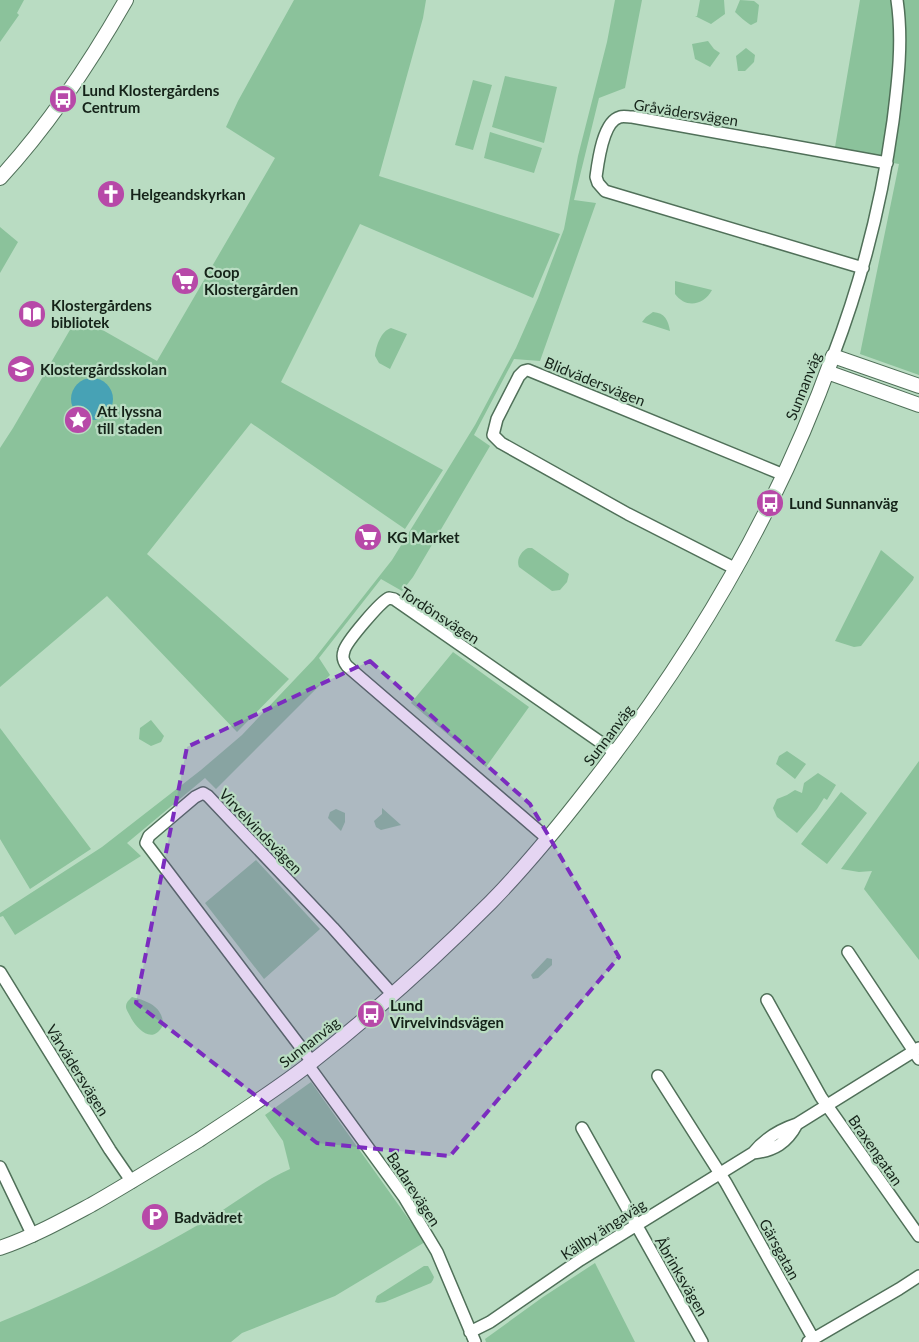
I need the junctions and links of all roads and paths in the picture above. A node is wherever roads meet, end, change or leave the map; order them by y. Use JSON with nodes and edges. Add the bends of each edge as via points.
{"nodes":[{"id":1,"x":126,"y":0,"type":"edge"},
{"id":2,"x":897,"y":0,"type":"edge"},
{"id":3,"x":887,"y":163,"type":"junction"},
{"id":4,"x":0,"y":178,"type":"edge"},
{"id":5,"x":863,"y":268,"type":"junction"},
{"id":6,"x":833,"y":356,"type":"junction"},
{"id":7,"x":827,"y":372,"type":"junction"},
{"id":8,"x":919,"y":386,"type":"edge"},
{"id":9,"x":919,"y":404,"type":"edge"},
{"id":10,"x":784,"y":475,"type":"junction"},
{"id":11,"x":736,"y":569,"type":"junction"},
{"id":12,"x":616,"y":753,"type":"junction"},
{"id":13,"x":548,"y":839,"type":"junction"},
{"id":14,"x":848,"y":952,"type":"dead end"},
{"id":15,"x":0,"y":972,"type":"edge"},
{"id":16,"x":392,"y":995,"type":"junction"},
{"id":17,"x":766,"y":1000,"type":"dead end"},
{"id":18,"x":917,"y":1053,"type":"edge"},
{"id":19,"x":310,"y":1064,"type":"junction"},
{"id":20,"x":658,"y":1076,"type":"dead end"},
{"id":21,"x":827,"y":1105,"type":"junction"},
{"id":22,"x":582,"y":1128,"type":"dead end"},
{"id":23,"x":0,"y":1166,"type":"edge"},
{"id":24,"x":720,"y":1173,"type":"junction"},
{"id":25,"x":132,"y":1182,"type":"junction"},
{"id":26,"x":636,"y":1225,"type":"junction"},
{"id":27,"x":33,"y":1236,"type":"junction"},
{"id":28,"x":919,"y":1236,"type":"edge"},
{"id":29,"x":0,"y":1248,"type":"edge"},
{"id":30,"x":919,"y":1276,"type":"edge"},
{"id":31,"x":472,"y":1337,"type":"edge"},
{"id":32,"x":811,"y":1341,"type":"edge"},
{"id":33,"x":702,"y":1342,"type":"edge"}],
"edges":[{"from":1,"to":4,"type":"street","via":[[59,107]]},
{"from":2,"to":3,"type":"street","name":"Sunnanväg","via":[[900,68]]},
{"from":3,"to":5,"type":"street","name":"Sunnanväg"},
{"from":3,"to":5,"type":"street","name":"Gråvädersvägen","via":[[632,117],[615,120],[603,143],[596,177],[605,191]]},
{"from":5,"to":6,"type":"street","name":"Sunnanväg"},
{"from":6,"to":7,"type":"street","name":"Sunnanväg"},
{"from":6,"to":8,"type":"street"},
{"from":7,"to":9,"type":"street"},
{"from":7,"to":10,"type":"street","name":"Sunnanväg"},
{"from":10,"to":11,"type":"street","name":"Sunnanväg"},
{"from":10,"to":11,"type":"street","name":"Blidvädersvägen","via":[[528,370],[519,376],[501,411],[493,434],[501,443],[628,514]]},
{"from":11,"to":12,"type":"street","name":"Sunnanväg","via":[[679,663]]},
{"from":12,"to":13,"type":"street","name":"Sunnanväg"},
{"from":12,"to":13,"type":"street","name":"Tordönsvägen","via":[[394,599],[381,603],[349,642],[343,654],[347,666]]},
{"from":13,"to":16,"type":"street","name":"Sunnanväg","via":[[492,901]]},
{"from":14,"to":18,"type":"street"},
{"from":15,"to":25,"type":"street","name":"Vårvädersvägen"},
{"from":16,"to":19,"type":"street","name":"Sunnanväg"},
{"from":16,"to":19,"type":"street","name":"Virvelvindsvägen","via":[[208,796],[203,793],[195,797],[149,836],[146,843]]},
{"from":17,"to":21,"type":"street","name":"Braxengatan"},
{"from":18,"to":21,"type":"street","name":"Källby ängaväg"},
{"from":19,"to":25,"type":"street","name":"Sunnanväg"},
{"from":19,"to":31,"type":"street","name":"Badarevägen","via":[[404,1198],[437,1252]]},
{"from":20,"to":24,"type":"street","name":"Gärsgatan"},
{"from":21,"to":24,"type":"street","name":"Källby ängaväg","via":[[769,1137],[753,1153]]},
{"from":21,"to":28,"type":"street","name":"Braxengatan"},
{"from":22,"to":26,"type":"street","name":"Åbrinksvägen"},
{"from":23,"to":27,"type":"street"},
{"from":24,"to":26,"type":"street","name":"Källby ängaväg"},
{"from":24,"to":32,"type":"street","name":"Gärsgatan"},
{"from":25,"to":27,"type":"street","name":"Sunnanväg"},
{"from":26,"to":31,"type":"street","name":"Källby ängaväg","via":[[580,1260]]},
{"from":26,"to":33,"type":"street","name":"Åbrinksvägen"},
{"from":27,"to":29,"type":"street","name":"Sunnanväg"},
{"from":30,"to":32,"type":"street"}]}
